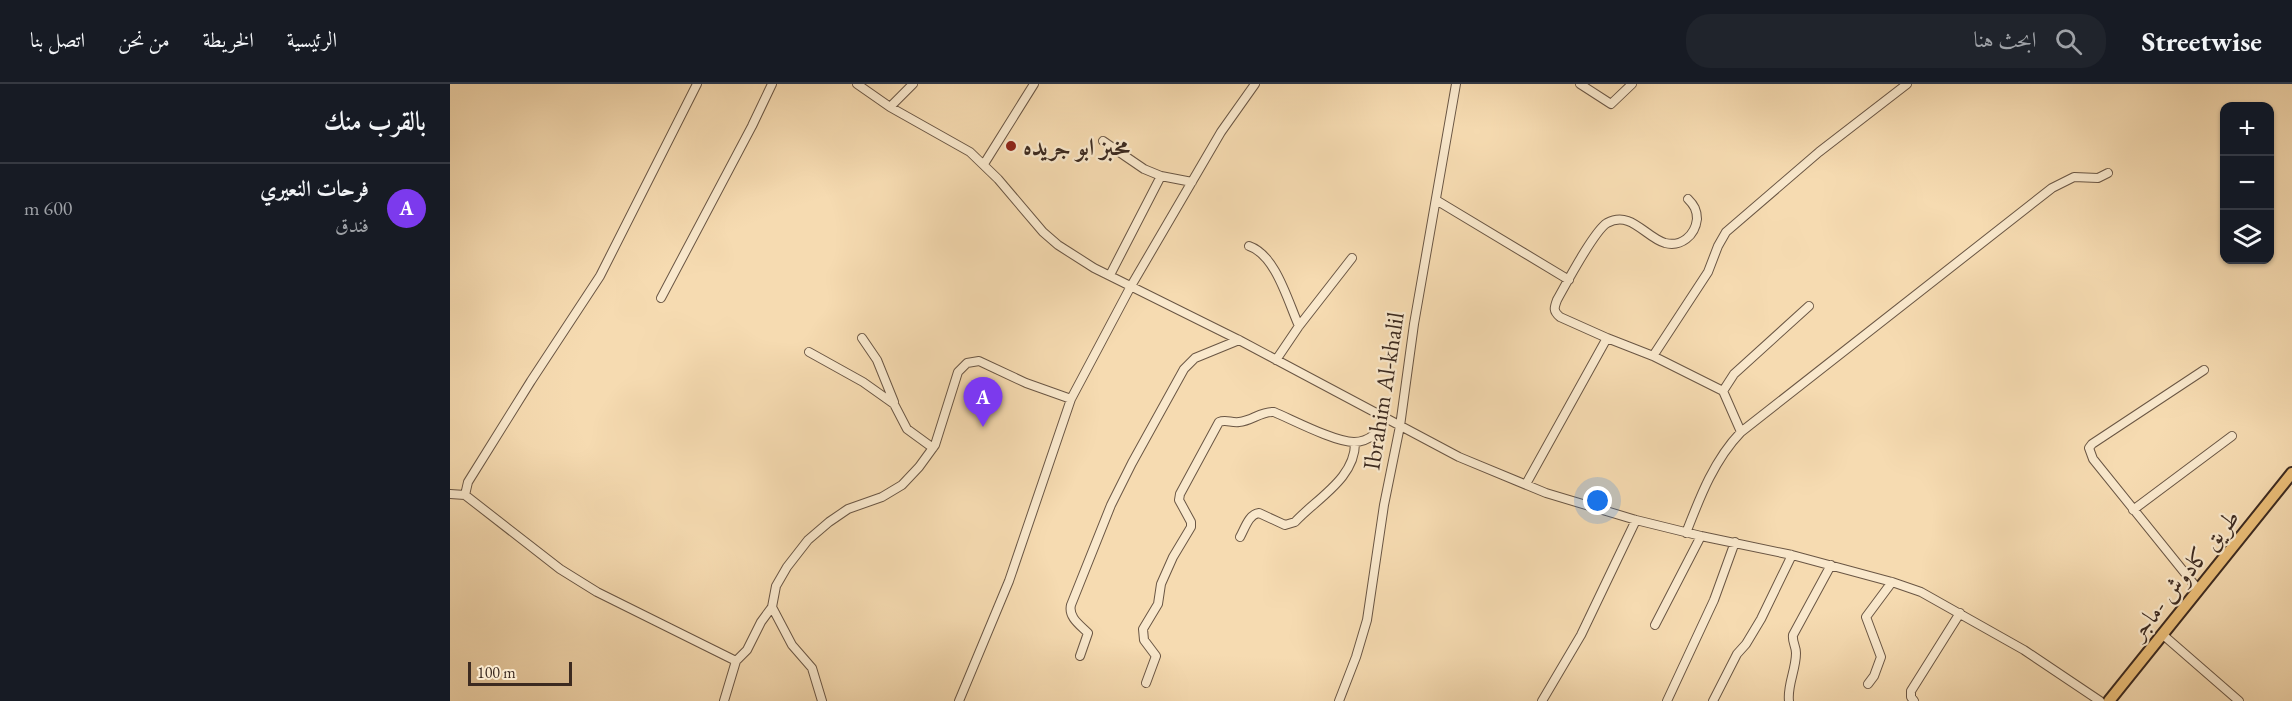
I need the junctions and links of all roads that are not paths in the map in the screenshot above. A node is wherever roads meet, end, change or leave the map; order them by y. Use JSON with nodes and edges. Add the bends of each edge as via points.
{"nodes":[{"id":1,"x":697,"y":84,"type":"edge"},
{"id":2,"x":772,"y":84,"type":"edge"},
{"id":3,"x":857,"y":84,"type":"edge"},
{"id":4,"x":913,"y":84,"type":"edge"},
{"id":5,"x":1034,"y":84,"type":"edge"},
{"id":6,"x":1255,"y":84,"type":"edge"},
{"id":7,"x":1456,"y":84,"type":"edge"},
{"id":8,"x":1580,"y":84,"type":"edge"},
{"id":9,"x":1632,"y":84,"type":"edge"},
{"id":10,"x":1907,"y":84,"type":"edge"},
{"id":11,"x":890,"y":107,"type":"junction"},
{"id":12,"x":1103,"y":141,"type":"dead end"},
{"id":13,"x":984,"y":164,"type":"junction"},
{"id":14,"x":2108,"y":173,"type":"dead end"},
{"id":15,"x":1161,"y":176,"type":"junction"},
{"id":16,"x":1192,"y":182,"type":"junction"},
{"id":17,"x":1688,"y":199,"type":"dead end"},
{"id":18,"x":1436,"y":200,"type":"junction"},
{"id":19,"x":1249,"y":246,"type":"dead end"},
{"id":20,"x":1352,"y":258,"type":"dead end"},
{"id":21,"x":1110,"y":275,"type":"junction"},
{"id":22,"x":1569,"y":280,"type":"junction"},
{"id":23,"x":1131,"y":286,"type":"junction"},
{"id":24,"x":661,"y":298,"type":"dead end"},
{"id":25,"x":1809,"y":306,"type":"dead end"},
{"id":26,"x":1299,"y":326,"type":"junction"},
{"id":27,"x":862,"y":338,"type":"dead end"},
{"id":28,"x":1607,"y":338,"type":"junction"},
{"id":29,"x":1239,"y":340,"type":"junction"},
{"id":30,"x":809,"y":352,"type":"dead end"},
{"id":31,"x":1653,"y":356,"type":"junction"},
{"id":32,"x":1276,"y":360,"type":"junction"},
{"id":33,"x":2204,"y":370,"type":"dead end"},
{"id":34,"x":1723,"y":391,"type":"junction"},
{"id":35,"x":1071,"y":399,"type":"junction"},
{"id":36,"x":894,"y":404,"type":"junction"},
{"id":37,"x":1386,"y":418,"type":"junction"},
{"id":38,"x":1400,"y":426,"type":"junction"},
{"id":39,"x":1741,"y":432,"type":"junction"},
{"id":40,"x":2232,"y":436,"type":"dead end"},
{"id":41,"x":1354,"y":442,"type":"junction"},
{"id":42,"x":933,"y":448,"type":"junction"},
{"id":43,"x":2292,"y":473,"type":"edge"},
{"id":44,"x":1526,"y":484,"type":"junction"},
{"id":45,"x":450,"y":494,"type":"edge"},
{"id":46,"x":465,"y":495,"type":"junction"},
{"id":47,"x":2133,"y":510,"type":"junction"},
{"id":48,"x":1636,"y":520,"type":"junction"},
{"id":49,"x":1686,"y":533,"type":"junction"},
{"id":50,"x":1701,"y":536,"type":"junction"},
{"id":51,"x":1240,"y":537,"type":"dead end"},
{"id":52,"x":1735,"y":542,"type":"junction"},
{"id":53,"x":1792,"y":555,"type":"junction"},
{"id":54,"x":1832,"y":565,"type":"junction"},
{"id":55,"x":1892,"y":582,"type":"junction"},
{"id":56,"x":2197,"y":588,"type":"junction"},
{"id":57,"x":772,"y":607,"type":"junction"},
{"id":58,"x":1960,"y":613,"type":"junction"},
{"id":59,"x":1655,"y":625,"type":"dead end"},
{"id":60,"x":2162,"y":634,"type":"junction"},
{"id":61,"x":1080,"y":656,"type":"dead end"},
{"id":62,"x":736,"y":661,"type":"junction"},
{"id":63,"x":1146,"y":683,"type":"dead end"},
{"id":64,"x":1868,"y":684,"type":"dead end"},
{"id":65,"x":724,"y":701,"type":"edge"},
{"id":66,"x":822,"y":701,"type":"edge"},
{"id":67,"x":959,"y":701,"type":"edge"},
{"id":68,"x":1339,"y":701,"type":"edge"},
{"id":69,"x":1542,"y":701,"type":"edge"},
{"id":70,"x":1667,"y":701,"type":"edge"},
{"id":71,"x":1713,"y":701,"type":"edge"},
{"id":72,"x":1789,"y":701,"type":"edge"},
{"id":73,"x":1914,"y":701,"type":"edge"},
{"id":74,"x":2100,"y":701,"type":"edge"},
{"id":75,"x":2109,"y":701,"type":"edge"},
{"id":76,"x":2239,"y":701,"type":"edge"}],
"edges":[{"from":1,"to":46,"type":"street","via":[[600,276],[468,482]]},
{"from":2,"to":24,"type":"street"},
{"from":3,"to":11,"type":"street"},
{"from":4,"to":11,"type":"street"},
{"from":5,"to":13,"type":"street"},
{"from":6,"to":16,"type":"street"},
{"from":7,"to":18,"type":"street","name":"Ibrahim Al-khalil"},
{"from":8,"to":9,"type":"street","via":[[1611,104]]},
{"from":10,"to":31,"type":"street","via":[[1819,152],[1726,232],[1708,272]]},
{"from":11,"to":13,"type":"street","via":[[970,152]]},
{"from":12,"to":15,"type":"street"},
{"from":13,"to":21,"type":"street","via":[[1043,232]]},
{"from":14,"to":39,"type":"street","via":[[2074,177],[2052,188]]},
{"from":15,"to":16,"type":"street"},
{"from":15,"to":21,"type":"street"},
{"from":16,"to":23,"type":"street"},
{"from":17,"to":22,"type":"street","via":[[1695,206],[1697,218],[1687,240],[1663,242],[1626,220],[1617,220],[1602,228],[1588,245]]},
{"from":18,"to":22,"type":"street"},
{"from":18,"to":38,"type":"street","name":"Ibrahim Al-khalil"},
{"from":19,"to":26,"type":"street","via":[[1264,254],[1273,267]]},
{"from":20,"to":26,"type":"street"},
{"from":21,"to":23,"type":"street"},
{"from":22,"to":28,"type":"street","via":[[1554,307],[1555,313]]},
{"from":23,"to":29,"type":"street"},
{"from":23,"to":35,"type":"street"},
{"from":25,"to":34,"type":"street","via":[[1734,374]]},
{"from":26,"to":32,"type":"street"},
{"from":27,"to":36,"type":"street","via":[[877,360]]},
{"from":28,"to":31,"type":"street"},
{"from":28,"to":44,"type":"street"},
{"from":29,"to":32,"type":"street"},
{"from":29,"to":61,"type":"street","via":[[1188,363],[1132,463],[1071,605],[1071,616],[1088,633]]},
{"from":30,"to":36,"type":"street"},
{"from":31,"to":34,"type":"street"},
{"from":32,"to":37,"type":"street"},
{"from":33,"to":47,"type":"street","via":[[2089,448],[2093,459]]},
{"from":34,"to":39,"type":"street"},
{"from":35,"to":42,"type":"street","via":[[979,361],[967,363],[957,372]]},
{"from":35,"to":67,"type":"street","via":[[1009,581]]},
{"from":36,"to":42,"type":"street","via":[[907,429]]},
{"from":37,"to":38,"type":"street"},
{"from":37,"to":41,"type":"street","via":[[1370,438]]},
{"from":38,"to":44,"type":"street","via":[[1459,457]]},
{"from":38,"to":68,"type":"street","name":"Ibrahim Al-khalil","via":[[1367,620]]},
{"from":39,"to":49,"type":"street","via":[[1714,467]]},
{"from":40,"to":47,"type":"street"},
{"from":41,"to":51,"type":"street","via":[[1355,454],[1339,482],[1295,522],[1285,525],[1255,513]]},
{"from":41,"to":63,"type":"street","via":[[1274,412],[1267,411],[1238,423],[1219,422],[1180,494],[1191,527],[1173,557],[1161,584],[1158,604],[1143,629],[1144,640],[1155,656]]},
{"from":42,"to":57,"type":"street","via":[[902,485],[848,509],[808,540],[776,586]]},
{"from":43,"to":56,"type":"highway","name":"طريق كادوش -ماجر"},
{"from":44,"to":48,"type":"street"},
{"from":45,"to":46,"type":"street"},
{"from":46,"to":62,"type":"street","via":[[560,569],[597,592]]},
{"from":47,"to":56,"type":"street"},
{"from":48,"to":49,"type":"street"},
{"from":48,"to":69,"type":"street","via":[[1581,635]]},
{"from":49,"to":50,"type":"street"},
{"from":50,"to":52,"type":"street"},
{"from":50,"to":59,"type":"street"},
{"from":52,"to":53,"type":"street"},
{"from":52,"to":70,"type":"street","via":[[1714,600]]},
{"from":53,"to":54,"type":"street"},
{"from":53,"to":71,"type":"street","via":[[1761,619],[1737,654]]},
{"from":54,"to":55,"type":"street"},
{"from":54,"to":72,"type":"street","via":[[1793,635],[1797,650],[1788,688]]},
{"from":55,"to":58,"type":"street"},
{"from":55,"to":64,"type":"street","via":[[1866,617],[1881,657]]},
{"from":56,"to":60,"type":"highway","name":"طريق كادوش -ماجر"},
{"from":57,"to":62,"type":"street","via":[[747,650]]},
{"from":57,"to":66,"type":"street","via":[[792,645],[812,668]]},
{"from":58,"to":73,"type":"street","via":[[1911,691]]},
{"from":58,"to":74,"type":"street"},
{"from":60,"to":75,"type":"highway","name":"طريق كادوش -ماجر"},
{"from":60,"to":76,"type":"street"},
{"from":62,"to":65,"type":"street"}]}
